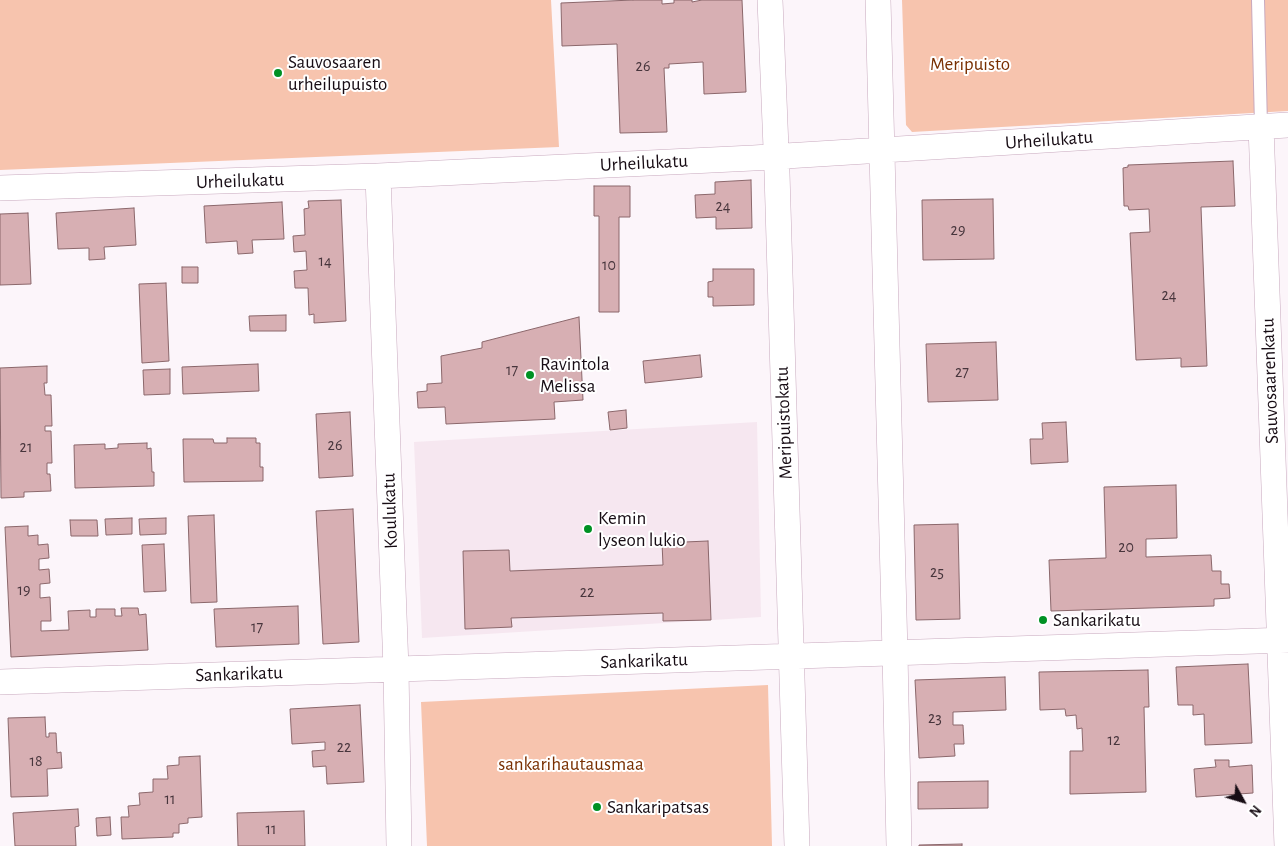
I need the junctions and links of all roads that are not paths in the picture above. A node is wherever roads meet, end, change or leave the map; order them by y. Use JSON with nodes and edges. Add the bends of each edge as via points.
{"nodes":[{"id":1,"x":770,"y":0,"type":"edge"},
{"id":2,"x":878,"y":0,"type":"edge"},
{"id":3,"x":1258,"y":0,"type":"edge"},
{"id":4,"x":1288,"y":124,"type":"edge"},
{"id":5,"x":1261,"y":126,"type":"junction"},
{"id":6,"x":881,"y":151,"type":"junction"},
{"id":7,"x":776,"y":156,"type":"junction"},
{"id":8,"x":378,"y":176,"type":"junction"},
{"id":9,"x":0,"y":188,"type":"edge"},
{"id":10,"x":1283,"y":640,"type":"edge"},
{"id":11,"x":895,"y":653,"type":"junction"},
{"id":12,"x":791,"y":656,"type":"junction"},
{"id":13,"x":396,"y":669,"type":"junction"},
{"id":14,"x":0,"y":682,"type":"edge"},
{"id":15,"x":399,"y":846,"type":"edge"},
{"id":16,"x":797,"y":846,"type":"edge"},
{"id":17,"x":899,"y":846,"type":"edge"},
{"id":18,"x":1287,"y":846,"type":"edge"}],
"edges":[{"from":1,"to":7,"type":"street","name":"Meripuistokatu"},
{"from":2,"to":6,"type":"street"},
{"from":3,"to":5,"type":"lane"},
{"from":4,"to":5,"type":"street","name":"Urheilukatu"},
{"from":5,"to":6,"type":"street","name":"Urheilukatu"},
{"from":5,"to":10,"type":"street","name":"Sauvosaarenkatu"},
{"from":6,"to":7,"type":"street","name":"Urheilukatu"},
{"from":6,"to":11,"type":"street"},
{"from":7,"to":8,"type":"street","name":"Urheilukatu"},
{"from":7,"to":12,"type":"street","name":"Meripuistokatu"},
{"from":8,"to":9,"type":"street","name":"Urheilukatu"},
{"from":8,"to":13,"type":"street","name":"Koulukatu"},
{"from":10,"to":11,"type":"street","name":"Sankarikatu"},
{"from":10,"to":18,"type":"street","name":"Sauvosaarenkatu"},
{"from":11,"to":12,"type":"street","name":"Sankarikatu"},
{"from":11,"to":17,"type":"street"},
{"from":12,"to":13,"type":"street","name":"Sankarikatu"},
{"from":12,"to":16,"type":"street","name":"Meripuistokatu"},
{"from":13,"to":14,"type":"street","name":"Sankarikatu"},
{"from":13,"to":15,"type":"street","name":"Koulukatu"}]}
